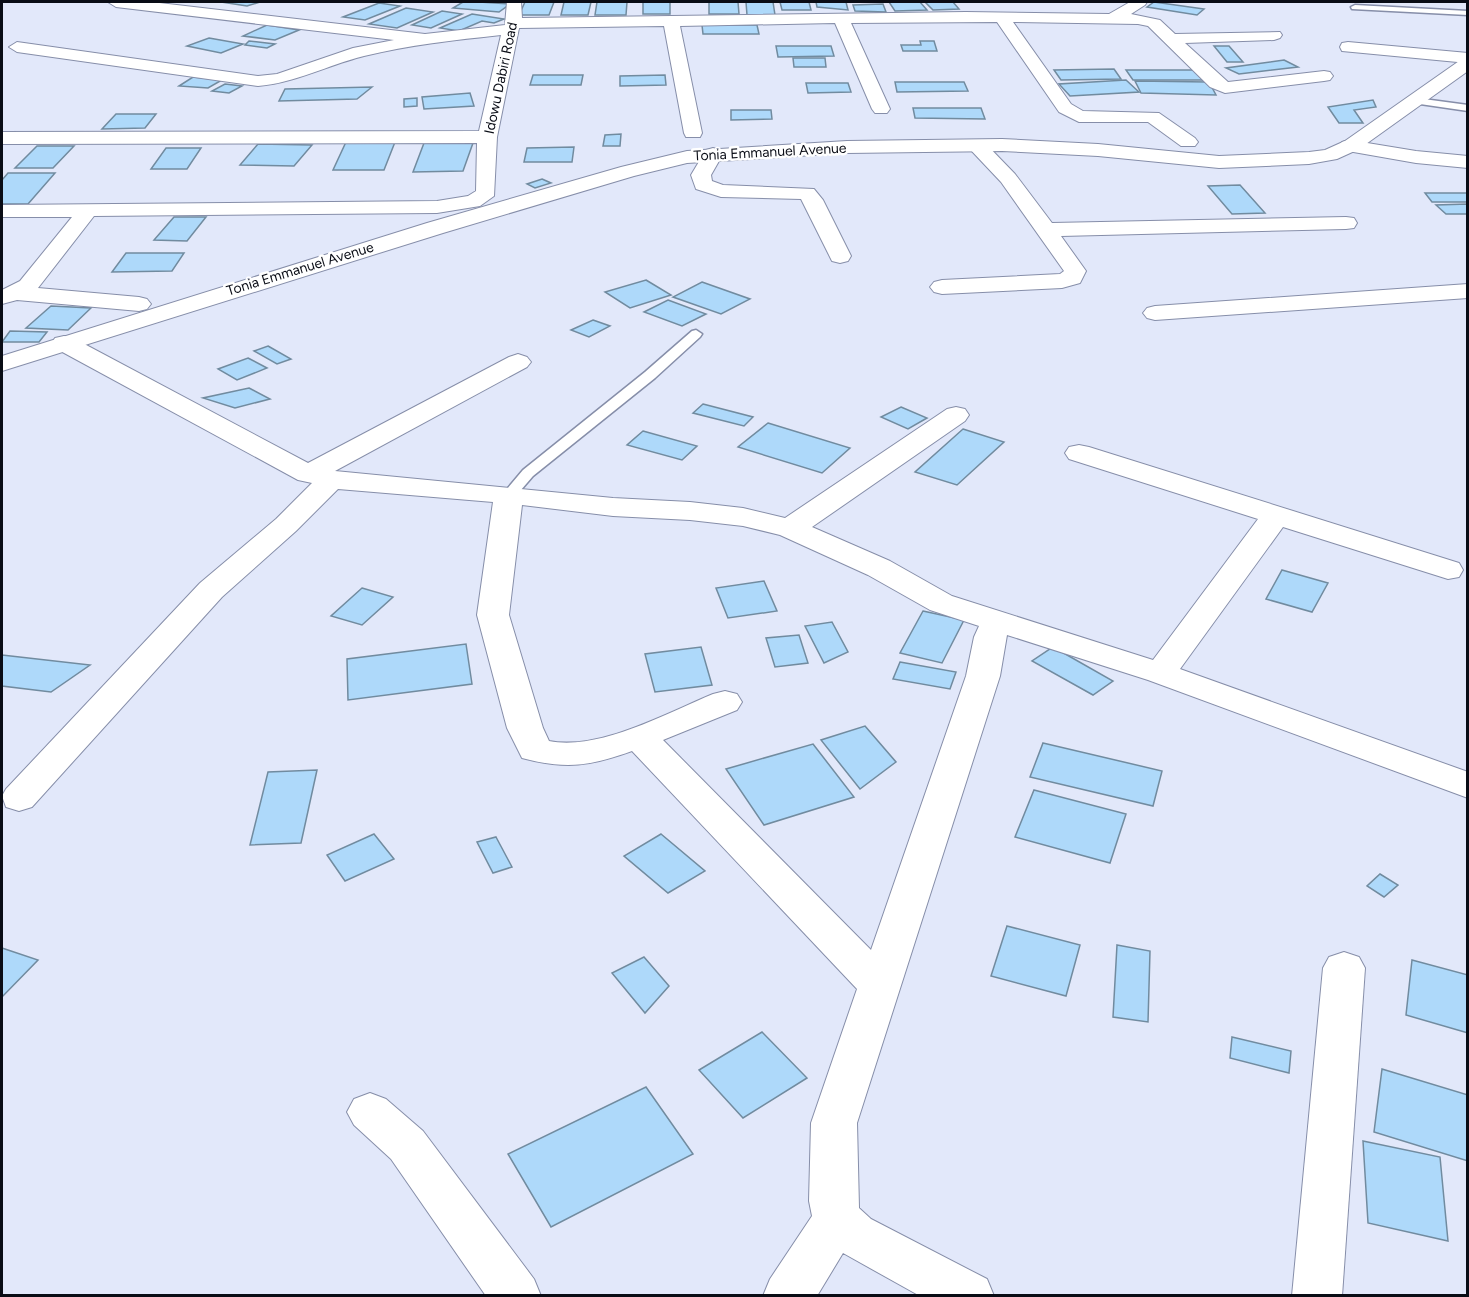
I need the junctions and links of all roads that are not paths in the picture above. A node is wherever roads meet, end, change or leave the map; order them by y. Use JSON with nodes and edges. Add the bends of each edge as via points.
{"nodes":[{"id":1,"x":116,"y":2,"type":"edge"},
{"id":2,"x":514,"y":2,"type":"edge"},
{"id":3,"x":1140,"y":2,"type":"edge"},
{"id":4,"x":1355,"y":7,"type":"dead end"},
{"id":5,"x":1467,"y":13,"type":"edge"},
{"id":6,"x":1002,"y":18,"type":"junction"},
{"id":7,"x":841,"y":19,"type":"junction"},
{"id":8,"x":1112,"y":19,"type":"junction"},
{"id":9,"x":671,"y":21,"type":"junction"},
{"id":10,"x":512,"y":26,"type":"junction"},
{"id":11,"x":1275,"y":35,"type":"dead end"},
{"id":12,"x":425,"y":39,"type":"junction"},
{"id":13,"x":1170,"y":39,"type":"junction"},
{"id":14,"x":17,"y":47,"type":"dead end"},
{"id":15,"x":1348,"y":47,"type":"dead end"},
{"id":16,"x":1467,"y":58,"type":"edge"},
{"id":17,"x":1467,"y":63,"type":"edge"},
{"id":18,"x":1324,"y":76,"type":"dead end"},
{"id":19,"x":1416,"y":101,"type":"junction"},
{"id":20,"x":1467,"y":108,"type":"edge"},
{"id":21,"x":881,"y":109,"type":"dead end"},
{"id":22,"x":693,"y":133,"type":"dead end"},
{"id":23,"x":488,"y":137,"type":"junction"},
{"id":24,"x":2,"y":138,"type":"edge"},
{"id":25,"x":1188,"y":142,"type":"dead end"},
{"id":26,"x":977,"y":146,"type":"junction"},
{"id":27,"x":1349,"y":146,"type":"junction"},
{"id":28,"x":713,"y":154,"type":"junction"},
{"id":29,"x":1467,"y":162,"type":"edge"},
{"id":30,"x":88,"y":210,"type":"junction"},
{"id":31,"x":2,"y":211,"type":"edge"},
{"id":32,"x":1346,"y":223,"type":"dead end"},
{"id":33,"x":1046,"y":230,"type":"junction"},
{"id":34,"x":840,"y":256,"type":"dead end"},
{"id":35,"x":942,"y":287,"type":"dead end"},
{"id":36,"x":1467,"y":291,"type":"edge"},
{"id":37,"x":9,"y":295,"type":"edge"},
{"id":38,"x":139,"y":304,"type":"dead end"},
{"id":39,"x":1155,"y":313,"type":"dead end"},
{"id":40,"x":696,"y":334,"type":"dead end"},
{"id":41,"x":64,"y":343,"type":"junction"},
{"id":42,"x":518,"y":362,"type":"dead end"},
{"id":43,"x":2,"y":364,"type":"edge"},
{"id":44,"x":956,"y":415,"type":"dead end"},
{"id":45,"x":1079,"y":453,"type":"dead end"},
{"id":46,"x":320,"y":476,"type":"junction"},
{"id":47,"x":509,"y":495,"type":"junction"},
{"id":48,"x":1276,"y":516,"type":"junction"},
{"id":49,"x":790,"y":528,"type":"junction"},
{"id":50,"x":1448,"y":570,"type":"dead end"},
{"id":51,"x":998,"y":621,"type":"junction"},
{"id":52,"x":1160,"y":673,"type":"junction"},
{"id":53,"x":725,"y":702,"type":"dead end"},
{"id":54,"x":639,"y":737,"type":"junction"},
{"id":55,"x":1467,"y":786,"type":"edge"},
{"id":56,"x":19,"y":798,"type":"dead end"},
{"id":57,"x":1344,"y":968,"type":"dead end"},
{"id":58,"x":878,"y":984,"type":"junction"},
{"id":59,"x":369,"y":1112,"type":"dead end"},
{"id":60,"x":837,"y":1220,"type":"junction"},
{"id":61,"x":516,"y":1296,"type":"edge"},
{"id":62,"x":788,"y":1296,"type":"edge"},
{"id":63,"x":969,"y":1296,"type":"edge"},
{"id":64,"x":1317,"y":1296,"type":"edge"}],
"edges":[{"from":1,"to":12,"type":"street"},
{"from":2,"to":10,"type":"street","name":"Idowu Dabiri Road"},
{"from":3,"to":8,"type":"street"},
{"from":4,"to":5,"type":"lane"},
{"from":6,"to":7,"type":"street"},
{"from":6,"to":8,"type":"street"},
{"from":6,"to":25,"type":"street","via":[[1065,108],[1078,116],[1152,117]]},
{"from":7,"to":9,"type":"street"},
{"from":7,"to":21,"type":"street"},
{"from":8,"to":13,"type":"street","via":[[1154,23]]},
{"from":9,"to":10,"type":"street"},
{"from":9,"to":22,"type":"street"},
{"from":10,"to":12,"type":"street"},
{"from":10,"to":23,"type":"street","name":"Idowu Dabiri Road"},
{"from":11,"to":13,"type":"street"},
{"from":12,"to":14,"type":"street","via":[[359,52],[279,79],[258,81]]},
{"from":13,"to":18,"type":"street","via":[[1226,88]]},
{"from":15,"to":16,"type":"street"},
{"from":17,"to":19,"type":"street","name":"Tonia Emmanuel Avenue"},
{"from":19,"to":20,"type":"lane"},
{"from":19,"to":27,"type":"street","name":"Tonia Emmanuel Avenue"},
{"from":23,"to":24,"type":"street"},
{"from":23,"to":30,"type":"street","name":"Idowu Dabiri Road","via":[[486,191],[473,201],[437,207]]},
{"from":26,"to":27,"type":"street","name":"Tonia Emmanuel Avenue","via":[[1070,148],[1220,162],[1309,158],[1330,155]]},
{"from":26,"to":28,"type":"street","name":"Tonia Emmanuel Avenue"},
{"from":26,"to":33,"type":"street","via":[[1008,178]]},
{"from":27,"to":29,"type":"street"},
{"from":28,"to":34,"type":"street","via":[[701,175],[703,185],[720,191],[807,193]]},
{"from":28,"to":41,"type":"street","name":"Tonia Emmanuel Avenue","via":[[617,174]]},
{"from":30,"to":31,"type":"street"},
{"from":30,"to":37,"type":"street","via":[[28,286]]},
{"from":32,"to":33,"type":"street"},
{"from":33,"to":35,"type":"street","via":[[1075,271],[1072,278]]},
{"from":36,"to":39,"type":"street"},
{"from":37,"to":38,"type":"street"},
{"from":40,"to":47,"type":"lane","via":[[528,473]]},
{"from":41,"to":43,"type":"street","name":"Tonia Emmanuel Avenue"},
{"from":41,"to":46,"type":"street"},
{"from":42,"to":46,"type":"street"},
{"from":44,"to":49,"type":"street"},
{"from":45,"to":48,"type":"street"},
{"from":46,"to":47,"type":"street","via":[[352,483]]},
{"from":46,"to":56,"type":"street","via":[[286,525],[212,591]]},
{"from":47,"to":49,"type":"street","via":[[743,517]]},
{"from":47,"to":54,"type":"street","via":[[493,615],[525,728],[535,750],[590,753]]},
{"from":48,"to":50,"type":"street"},
{"from":48,"to":52,"type":"street"},
{"from":49,"to":51,"type":"street","via":[[879,568],[941,603]]},
{"from":51,"to":52,"type":"street"},
{"from":51,"to":58,"type":"street"},
{"from":52,"to":55,"type":"street"},
{"from":53,"to":54,"type":"street"},
{"from":54,"to":58,"type":"street"},
{"from":57,"to":64,"type":"street"},
{"from":58,"to":60,"type":"street","via":[[834,1122],[833,1202]]},
{"from":59,"to":61,"type":"street","via":[[407,1145]]},
{"from":60,"to":62,"type":"street"},
{"from":60,"to":63,"type":"street","via":[[854,1234]]}]}
